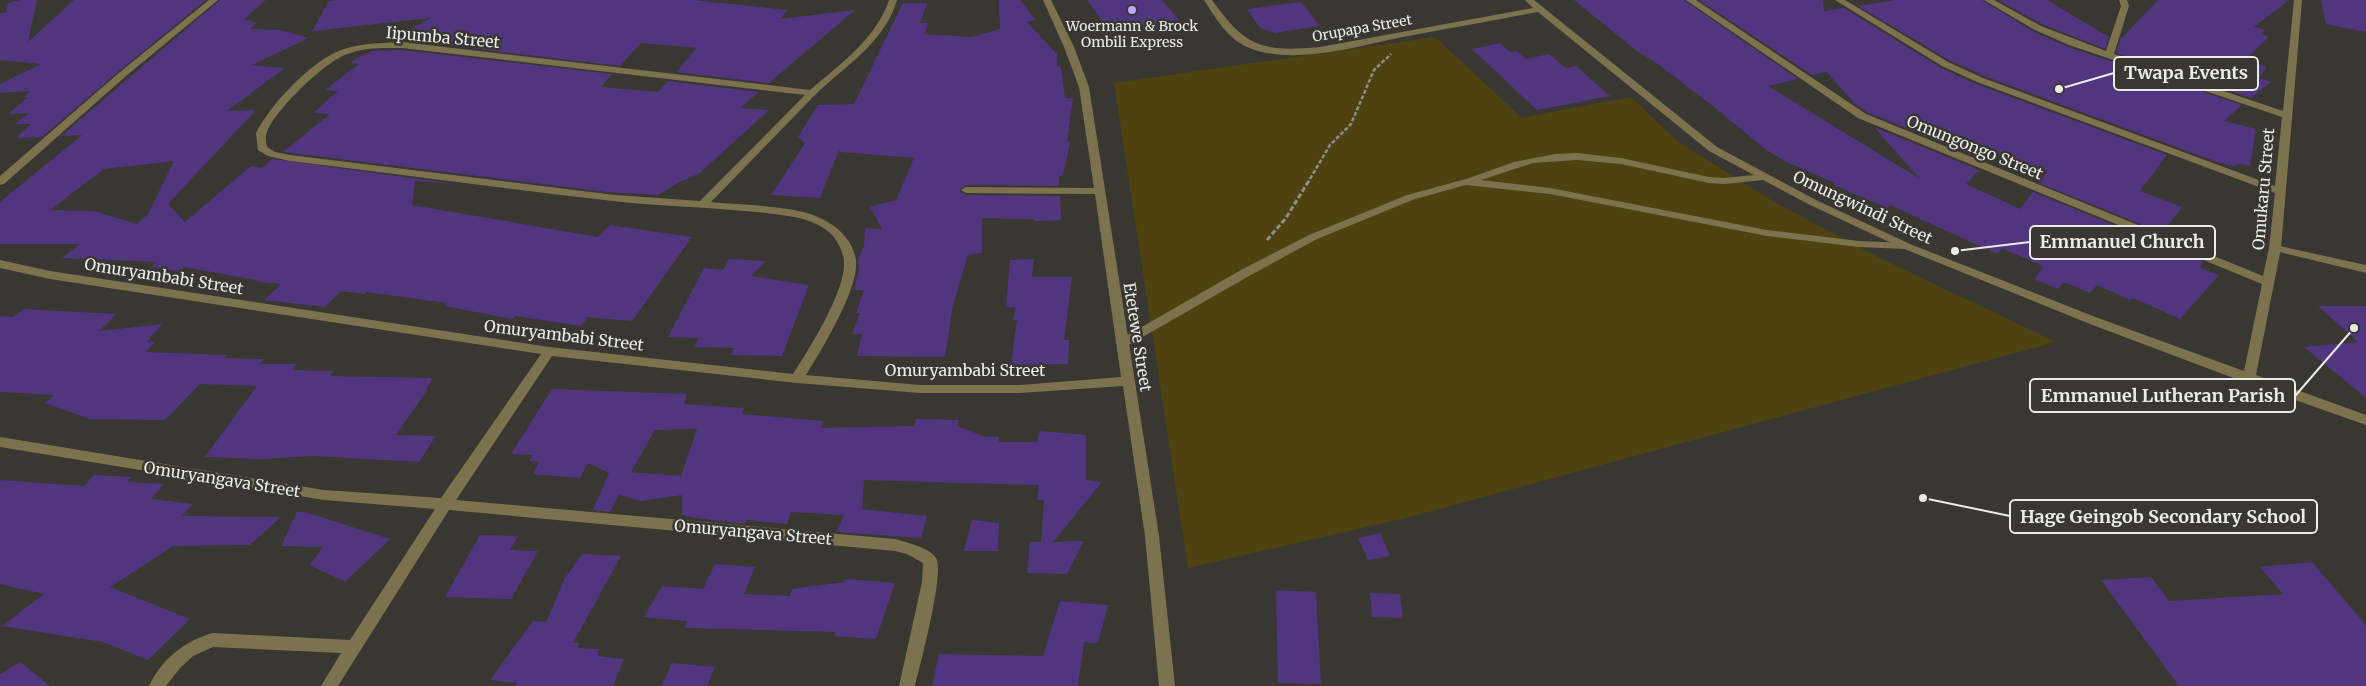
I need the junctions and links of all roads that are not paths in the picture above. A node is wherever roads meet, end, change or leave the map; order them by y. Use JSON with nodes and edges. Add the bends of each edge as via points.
{"nodes":[{"id":1,"x":214,"y":0,"type":"edge"},
{"id":2,"x":894,"y":0,"type":"edge"},
{"id":3,"x":1047,"y":0,"type":"edge"},
{"id":4,"x":1208,"y":0,"type":"edge"},
{"id":5,"x":1529,"y":0,"type":"edge"},
{"id":6,"x":1690,"y":0,"type":"edge"},
{"id":7,"x":1839,"y":0,"type":"edge"},
{"id":8,"x":1988,"y":0,"type":"edge"},
{"id":9,"x":2123,"y":0,"type":"edge"},
{"id":10,"x":2298,"y":0,"type":"edge"},
{"id":11,"x":1540,"y":9,"type":"junction"},
{"id":12,"x":2110,"y":55,"type":"junction"},
{"id":13,"x":812,"y":93,"type":"junction"},
{"id":14,"x":2286,"y":115,"type":"junction"},
{"id":15,"x":1764,"y":178,"type":"junction"},
{"id":16,"x":0,"y":182,"type":"edge"},
{"id":17,"x":1466,"y":182,"type":"junction"},
{"id":18,"x":966,"y":190,"type":"dead end"},
{"id":19,"x":1099,"y":191,"type":"junction"},
{"id":20,"x":2279,"y":191,"type":"junction"},
{"id":21,"x":703,"y":204,"type":"junction"},
{"id":22,"x":1906,"y":246,"type":"junction"},
{"id":23,"x":2275,"y":248,"type":"junction"},
{"id":24,"x":0,"y":264,"type":"edge"},
{"id":25,"x":2366,"y":269,"type":"edge"},
{"id":26,"x":2269,"y":283,"type":"junction"},
{"id":27,"x":1123,"y":343,"type":"junction"},
{"id":28,"x":549,"y":351,"type":"junction"},
{"id":29,"x":797,"y":379,"type":"junction"},
{"id":30,"x":2249,"y":379,"type":"junction"},
{"id":31,"x":1128,"y":381,"type":"junction"},
{"id":32,"x":2366,"y":420,"type":"edge"},
{"id":33,"x":0,"y":442,"type":"edge"},
{"id":34,"x":445,"y":504,"type":"junction"},
{"id":35,"x":354,"y":647,"type":"junction"},
{"id":36,"x":157,"y":686,"type":"edge"},
{"id":37,"x":329,"y":686,"type":"edge"},
{"id":38,"x":907,"y":686,"type":"edge"},
{"id":39,"x":1167,"y":686,"type":"edge"}],
"edges":[{"from":1,"to":16,"type":"street","via":[[123,74]]},
{"from":2,"to":13,"type":"street","via":[[881,26],[854,56]]},
{"from":3,"to":19,"type":"street","name":"Etetewe Street","via":[[1084,87]]},
{"from":4,"to":11,"type":"street","name":"Orupapa Street","via":[[1240,40],[1258,48],[1283,51],[1320,50]]},
{"from":5,"to":11,"type":"street","name":"Omungwindi Street"},
{"from":6,"to":26,"type":"street","name":"Omungongo Street","via":[[1862,116]]},
{"from":7,"to":20,"type":"street","via":[[1945,64],[1980,80]]},
{"from":8,"to":12,"type":"street","via":[[2054,36]]},
{"from":9,"to":12,"type":"street","via":[[2125,6]]},
{"from":10,"to":14,"type":"street","name":"Omukaru Street"},
{"from":11,"to":15,"type":"street","name":"Omungwindi Street","via":[[1713,149]]},
{"from":12,"to":14,"type":"street"},
{"from":13,"to":21,"type":"street"},
{"from":13,"to":21,"type":"street","name":"Iipumba Street","via":[[402,45],[383,46],[334,56],[292,92],[261,134],[262,148],[290,158],[606,197]]},
{"from":14,"to":20,"type":"street","name":"Omukaru Street"},
{"from":15,"to":17,"type":"street","via":[[1709,180],[1604,158],[1572,156],[1533,160]]},
{"from":15,"to":22,"type":"street","name":"Omungwindi Street"},
{"from":17,"to":22,"type":"street","via":[[1550,191],[1767,233]]},
{"from":17,"to":27,"type":"street","via":[[1411,198],[1314,237]]},
{"from":18,"to":19,"type":"street"},
{"from":19,"to":27,"type":"street","name":"Etetewe Street"},
{"from":20,"to":23,"type":"street","name":"Omukaru Street"},
{"from":21,"to":29,"type":"street","name":"Iipumba Street","via":[[798,214],[825,224],[838,235],[850,261],[847,280],[828,328]]},
{"from":22,"to":30,"type":"street","name":"Omungwindi Street"},
{"from":23,"to":25,"type":"street"},
{"from":23,"to":26,"type":"street","name":"Omukaru Street"},
{"from":24,"to":28,"type":"street","name":"Omuryambabi Street","via":[[50,275]]},
{"from":26,"to":30,"type":"street","name":"Omukaru Street"},
{"from":27,"to":31,"type":"street","name":"Etetewe Street"},
{"from":28,"to":29,"type":"street","name":"Omuryambabi Street"},
{"from":28,"to":34,"type":"street"},
{"from":29,"to":31,"type":"street","name":"Omuryambabi Street","via":[[920,389],[1020,389]]},
{"from":30,"to":32,"type":"street","name":"Omungwindi Street"},
{"from":31,"to":39,"type":"street","name":"Etetewe Street","via":[[1152,536]]},
{"from":33,"to":34,"type":"street","name":"Omuryangava Street","via":[[324,495]]},
{"from":34,"to":35,"type":"street"},
{"from":34,"to":38,"type":"street","name":"Omuryangava Street","via":[[859,541],[912,550],[930,560],[930,582]]},
{"from":35,"to":36,"type":"street","via":[[213,640],[183,652]]},
{"from":35,"to":37,"type":"street"}]}
